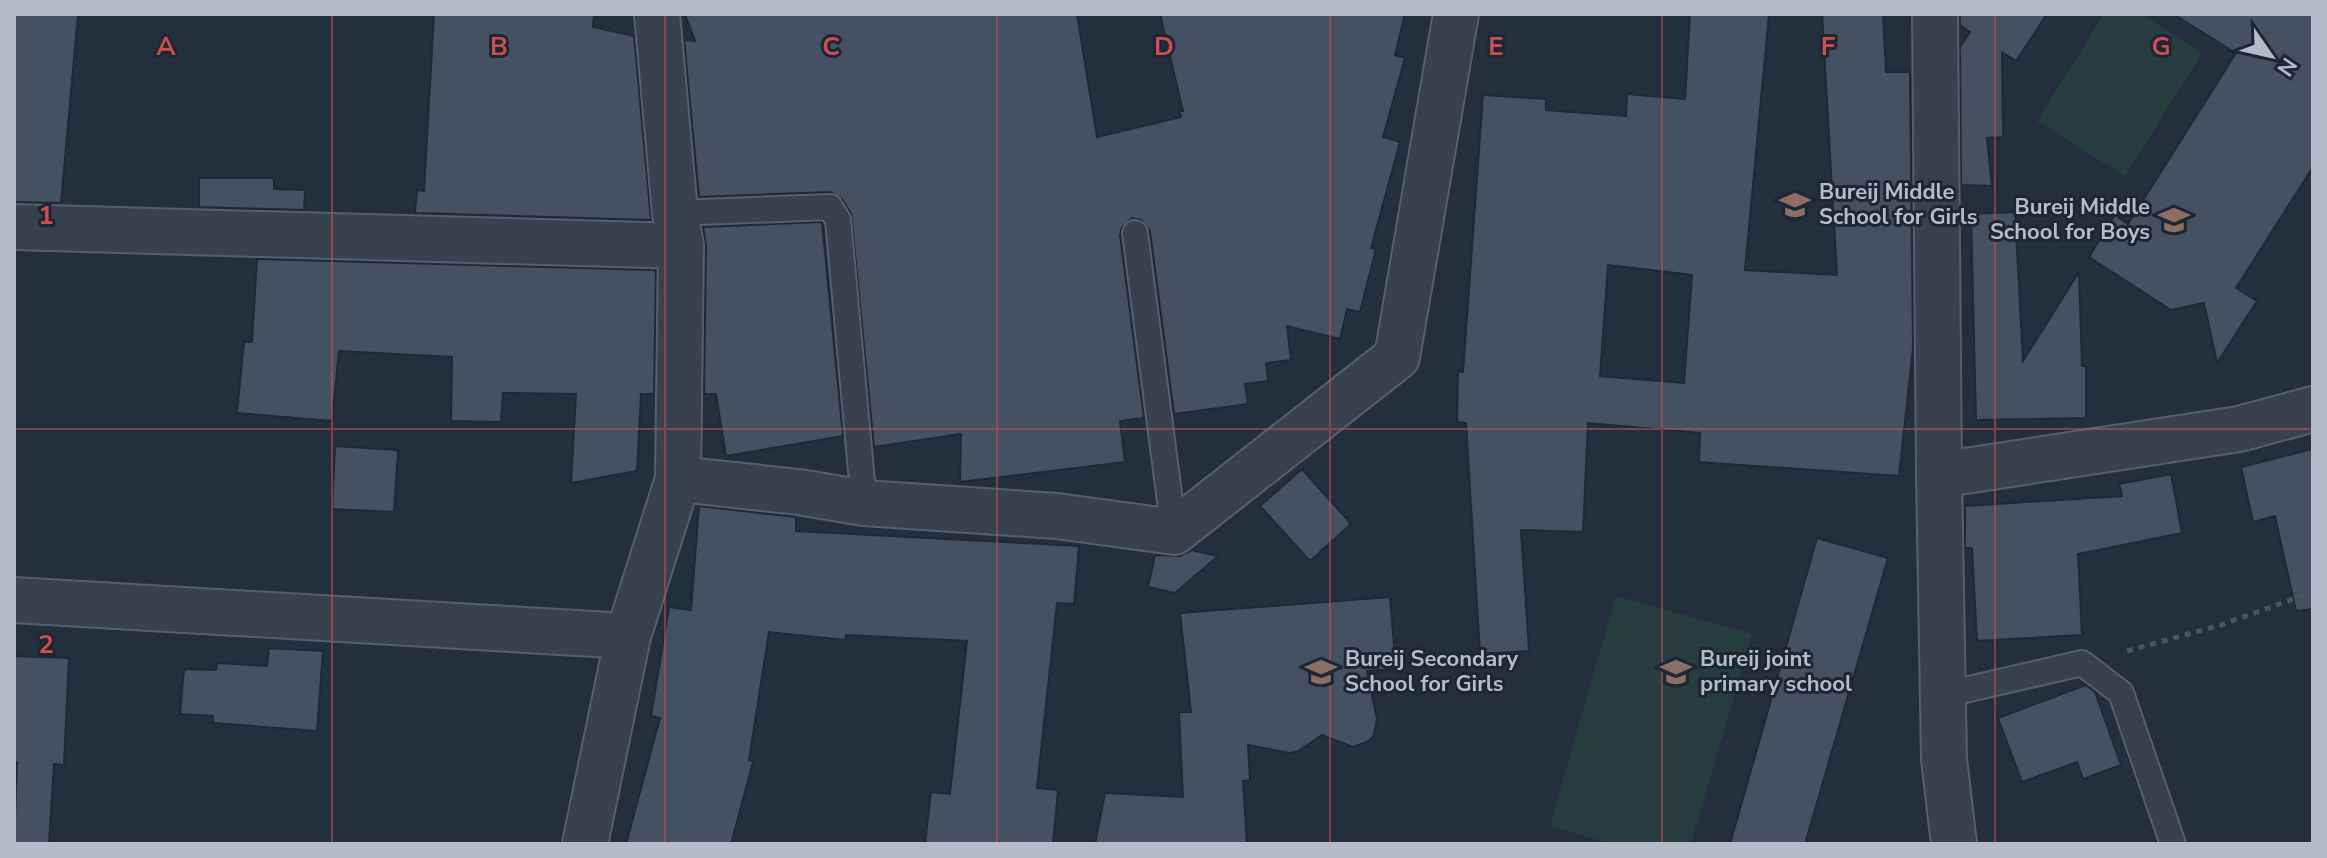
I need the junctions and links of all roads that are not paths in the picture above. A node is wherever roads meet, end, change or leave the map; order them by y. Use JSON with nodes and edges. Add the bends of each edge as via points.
{"nodes":[{"id":1,"x":657,"y":14,"type":"edge"},
{"id":2,"x":1456,"y":14,"type":"edge"},
{"id":3,"x":1935,"y":14,"type":"edge"},
{"id":4,"x":14,"y":227,"type":"edge"},
{"id":5,"x":678,"y":229,"type":"junction"},
{"id":6,"x":1135,"y":233,"type":"dead end"},
{"id":7,"x":2313,"y":409,"type":"edge"},
{"id":8,"x":1939,"y":475,"type":"junction"},
{"id":9,"x":678,"y":479,"type":"junction"},
{"id":10,"x":864,"y":503,"type":"junction"},
{"id":11,"x":1174,"y":532,"type":"junction"},
{"id":12,"x":14,"y":600,"type":"edge"},
{"id":13,"x":628,"y":636,"type":"junction"},
{"id":14,"x":1943,"y":695,"type":"junction"},
{"id":15,"x":585,"y":844,"type":"edge"},
{"id":16,"x":1954,"y":844,"type":"edge"},
{"id":17,"x":2173,"y":844,"type":"edge"}],
"edges":[{"from":1,"to":5,"type":"street"},
{"from":2,"to":11,"type":"street","via":[[1397,357]]},
{"from":3,"to":8,"type":"street"},
{"from":4,"to":5,"type":"street"},
{"from":5,"to":9,"type":"street"},
{"from":5,"to":10,"type":"lane","via":[[830,207],[838,220]]},
{"from":6,"to":11,"type":"lane"},
{"from":7,"to":8,"type":"street","via":[[2239,429]]},
{"from":8,"to":14,"type":"street"},
{"from":9,"to":10,"type":"street"},
{"from":9,"to":13,"type":"street"},
{"from":10,"to":11,"type":"street","via":[[1057,516]]},
{"from":12,"to":13,"type":"street"},
{"from":13,"to":15,"type":"street"},
{"from":14,"to":16,"type":"street"},
{"from":14,"to":17,"type":"lane","via":[[2082,663],[2121,693]]}]}
